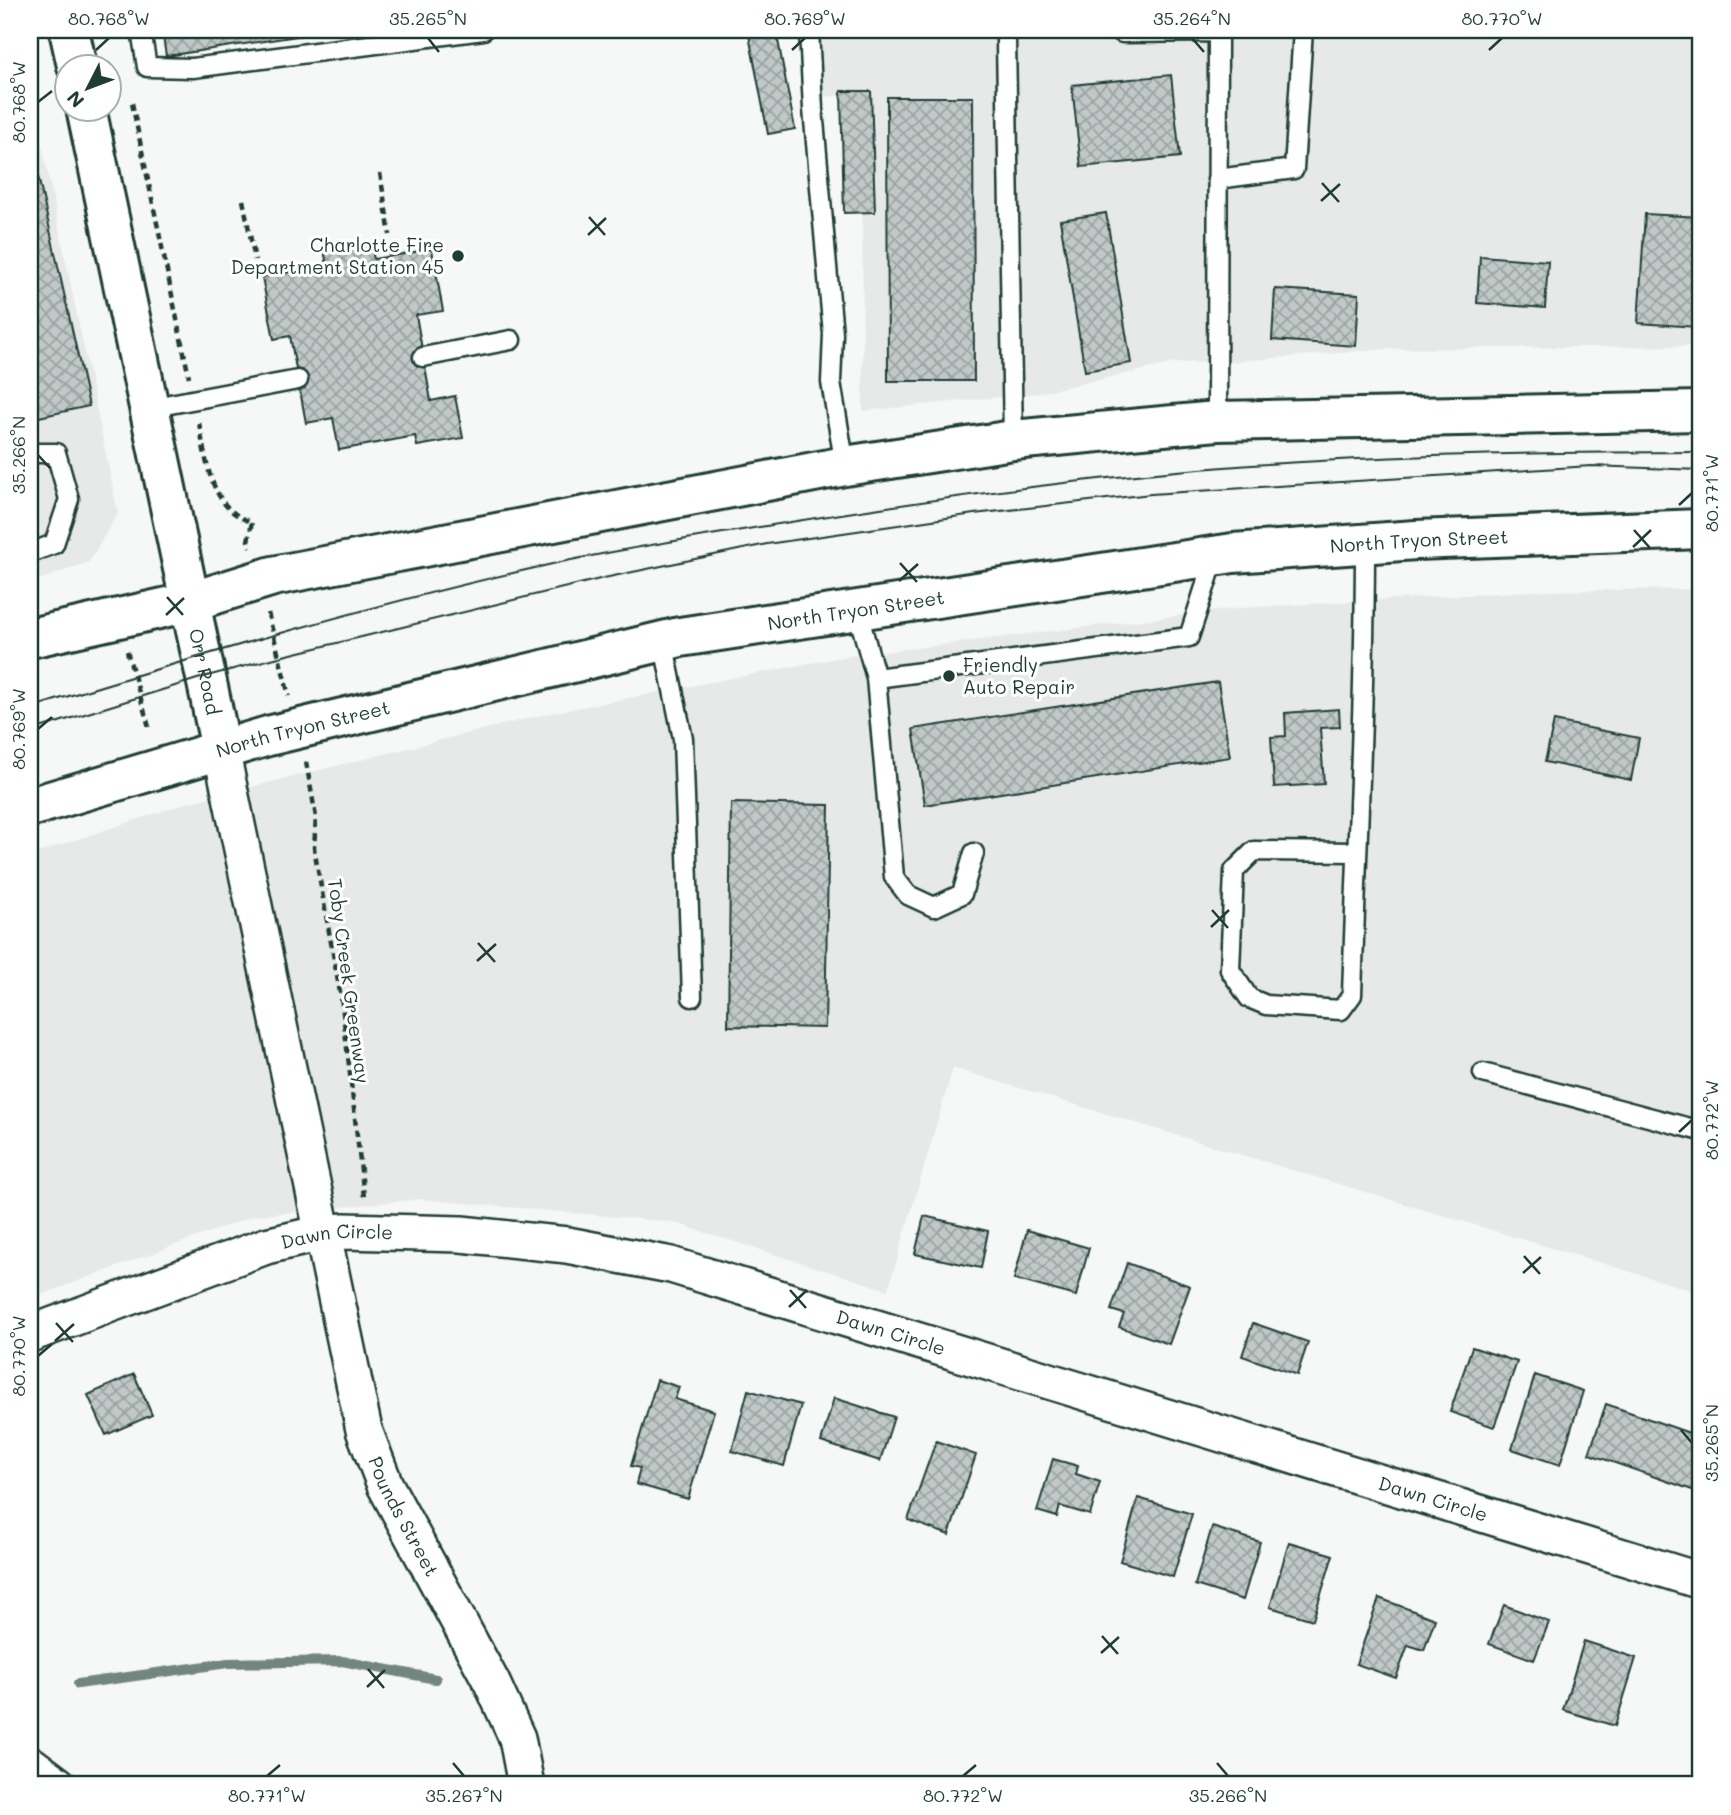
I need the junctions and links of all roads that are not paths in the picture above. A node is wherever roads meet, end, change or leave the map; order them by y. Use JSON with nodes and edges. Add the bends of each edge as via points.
{"nodes":[{"id":1,"x":69,"y":30,"type":"edge"},
{"id":2,"x":141,"y":30,"type":"edge"},
{"id":3,"x":483,"y":30,"type":"edge"},
{"id":4,"x":809,"y":30,"type":"edge"},
{"id":5,"x":1122,"y":30,"type":"edge"},
{"id":6,"x":1303,"y":30,"type":"edge"},
{"id":7,"x":1218,"y":31,"type":"edge"},
{"id":8,"x":1006,"y":41,"type":"dead end"},
{"id":9,"x":74,"y":52,"type":"edge"},
{"id":10,"x":89,"y":122,"type":"edge"},
{"id":11,"x":1217,"y":179,"type":"junction"},
{"id":12,"x":511,"y":340,"type":"dead end"},
{"id":13,"x":423,"y":357,"type":"dead end"},
{"id":14,"x":298,"y":380,"type":"dead end"},
{"id":15,"x":149,"y":408,"type":"junction"},
{"id":16,"x":1701,"y":411,"type":"edge"},
{"id":17,"x":1217,"y":421,"type":"junction"},
{"id":18,"x":1013,"y":440,"type":"junction"},
{"id":19,"x":30,"y":453,"type":"edge"},
{"id":20,"x":845,"y":466,"type":"junction"},
{"id":21,"x":1701,"y":529,"type":"edge"},
{"id":22,"x":1365,"y":544,"type":"junction"},
{"id":23,"x":30,"y":552,"type":"edge"},
{"id":24,"x":1215,"y":556,"type":"junction"},
{"id":25,"x":190,"y":602,"type":"junction"},
{"id":26,"x":857,"y":610,"type":"junction"},
{"id":27,"x":30,"y":638,"type":"edge"},
{"id":28,"x":663,"y":641,"type":"junction"},
{"id":29,"x":876,"y":678,"type":"junction"},
{"id":30,"x":220,"y":749,"type":"junction"},
{"id":31,"x":30,"y":807,"type":"edge"},
{"id":32,"x":1357,"y":852,"type":"junction"},
{"id":33,"x":974,"y":853,"type":"dead end"},
{"id":34,"x":692,"y":998,"type":"dead end"},
{"id":35,"x":1483,"y":1073,"type":"dead end"},
{"id":36,"x":1701,"y":1131,"type":"edge"},
{"id":37,"x":322,"y":1233,"type":"junction"},
{"id":38,"x":30,"y":1334,"type":"edge"},
{"id":39,"x":1701,"y":1581,"type":"edge"},
{"id":40,"x":30,"y":1764,"type":"edge"},
{"id":41,"x":58,"y":1785,"type":"edge"},
{"id":42,"x":526,"y":1785,"type":"edge"}],
"edges":[{"from":1,"to":9,"type":"main road"},
{"from":2,"to":3,"type":"lane","via":[[147,66],[193,68]]},
{"from":4,"to":20,"type":"lane","via":[[833,334],[831,382]]},
{"from":5,"to":7,"type":"lane"},
{"from":6,"to":11,"type":"lane","via":[[1294,169]]},
{"from":7,"to":11,"type":"lane"},
{"from":8,"to":18,"type":"lane"},
{"from":10,"to":15,"type":"main road","name":"Orr Road"},
{"from":11,"to":17,"type":"lane"},
{"from":12,"to":13,"type":"lane"},
{"from":14,"to":15,"type":"lane"},
{"from":15,"to":25,"type":"main road","name":"Orr Road"},
{"from":16,"to":17,"type":"main road"},
{"from":17,"to":18,"type":"main road"},
{"from":18,"to":20,"type":"main road"},
{"from":19,"to":23,"type":"lane","via":[[56,453],[69,499],[54,544]]},
{"from":20,"to":25,"type":"main road","via":[[273,576]]},
{"from":21,"to":22,"type":"main road","name":"North Tryon Street"},
{"from":22,"to":24,"type":"main road","name":"North Tryon Street"},
{"from":22,"to":32,"type":"lane"},
{"from":24,"to":26,"type":"main road","name":"North Tryon Street"},
{"from":24,"to":29,"type":"lane","via":[[1189,637]]},
{"from":25,"to":27,"type":"main road"},
{"from":25,"to":30,"type":"main road","name":"Orr Road"},
{"from":26,"to":28,"type":"main road","name":"North Tryon Street"},
{"from":26,"to":29,"type":"lane"},
{"from":28,"to":30,"type":"main road","name":"North Tryon Street"},
{"from":28,"to":34,"type":"lane","via":[[684,739]]},
{"from":29,"to":33,"type":"lane","via":[[894,877],[908,895],[934,907],[961,894]]},
{"from":30,"to":31,"type":"main road","name":"North Tryon Street"},
{"from":30,"to":37,"type":"street","name":"Orr Road"},
{"from":32,"to":32,"type":"lane","via":[[1352,995],[1347,1002],[1341,1010],[1266,1005],[1249,998],[1230,970],[1234,871],[1254,851]]},
{"from":35,"to":36,"type":"lane"},
{"from":37,"to":38,"type":"street","name":"Dawn Circle","via":[[266,1246]]},
{"from":37,"to":39,"type":"street","name":"Dawn Circle","via":[[461,1234],[566,1245],[671,1265]]},
{"from":37,"to":42,"type":"street","name":"Pounds Street","via":[[363,1430],[385,1485],[492,1683],[517,1738]]},
{"from":40,"to":41,"type":"street"}]}
